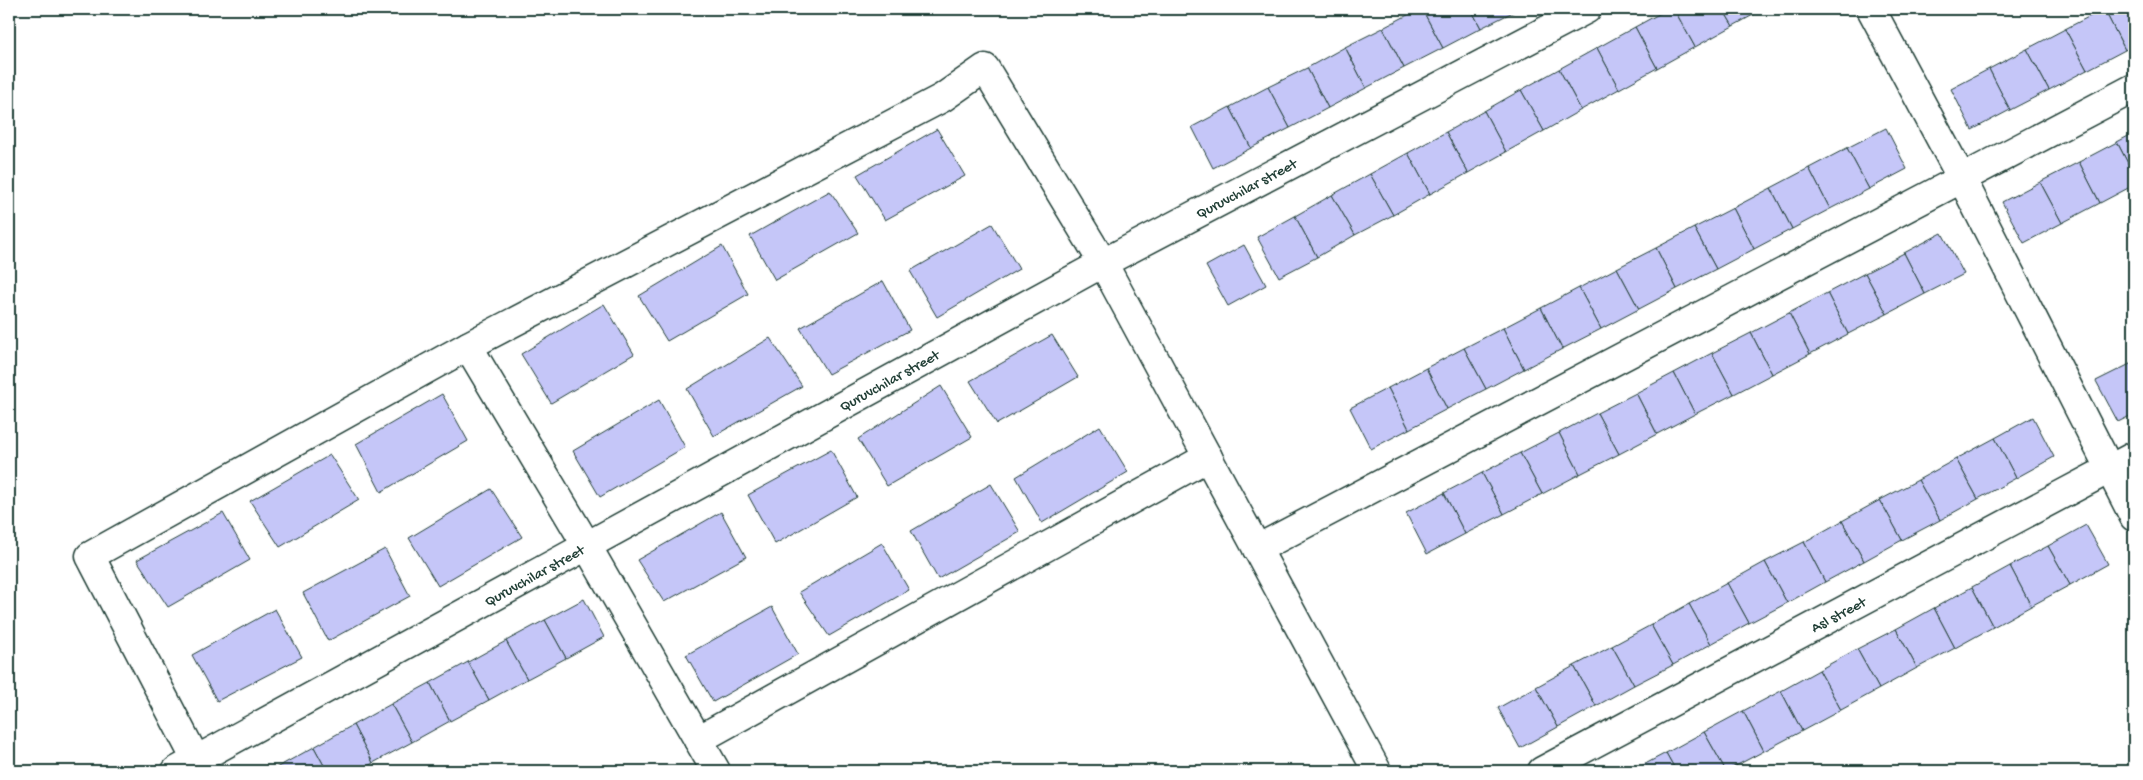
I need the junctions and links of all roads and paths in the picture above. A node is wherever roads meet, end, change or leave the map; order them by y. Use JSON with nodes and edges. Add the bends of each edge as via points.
{"nodes":[{"id":1,"x":1587,"y":9,"type":"edge"},
{"id":2,"x":1871,"y":9,"type":"edge"},
{"id":3,"x":2134,"y":88,"type":"edge"},
{"id":4,"x":1962,"y":179,"type":"junction"},
{"id":5,"x":1104,"y":263,"type":"junction"},
{"id":6,"x":468,"y":346,"type":"junction"},
{"id":7,"x":2134,"y":456,"type":"edge"},
{"id":8,"x":1208,"y":458,"type":"junction"},
{"id":9,"x":2109,"y":470,"type":"junction"},
{"id":10,"x":2134,"y":517,"type":"edge"},
{"id":11,"x":587,"y":546,"type":"junction"},
{"id":12,"x":1257,"y":549,"type":"junction"},
{"id":13,"x":698,"y":740,"type":"junction"},
{"id":14,"x":186,"y":765,"type":"edge"},
{"id":15,"x":716,"y":771,"type":"edge"},
{"id":16,"x":1377,"y":771,"type":"edge"},
{"id":17,"x":1542,"y":771,"type":"edge"}],
"edges":[{"from":1,"to":5,"type":"street","name":"Quruvchilar street"},
{"from":2,"to":4,"type":"street"},
{"from":3,"to":4,"type":"street"},
{"from":4,"to":9,"type":"street"},
{"from":4,"to":12,"type":"street"},
{"from":5,"to":6,"type":"street","via":[[985,68],[942,98]]},
{"from":5,"to":8,"type":"street"},
{"from":5,"to":11,"type":"street","name":"Quruvchilar street"},
{"from":6,"to":11,"type":"street"},
{"from":6,"to":14,"type":"street","via":[[90,556]]},
{"from":7,"to":9,"type":"street","name":"Asl street"},
{"from":8,"to":12,"type":"street"},
{"from":8,"to":13,"type":"street"},
{"from":9,"to":10,"type":"street"},
{"from":9,"to":17,"type":"street","name":"Asl street"},
{"from":11,"to":13,"type":"street"},
{"from":11,"to":14,"type":"street","name":"Quruvchilar street"},
{"from":12,"to":16,"type":"street"},
{"from":13,"to":15,"type":"street"}]}
